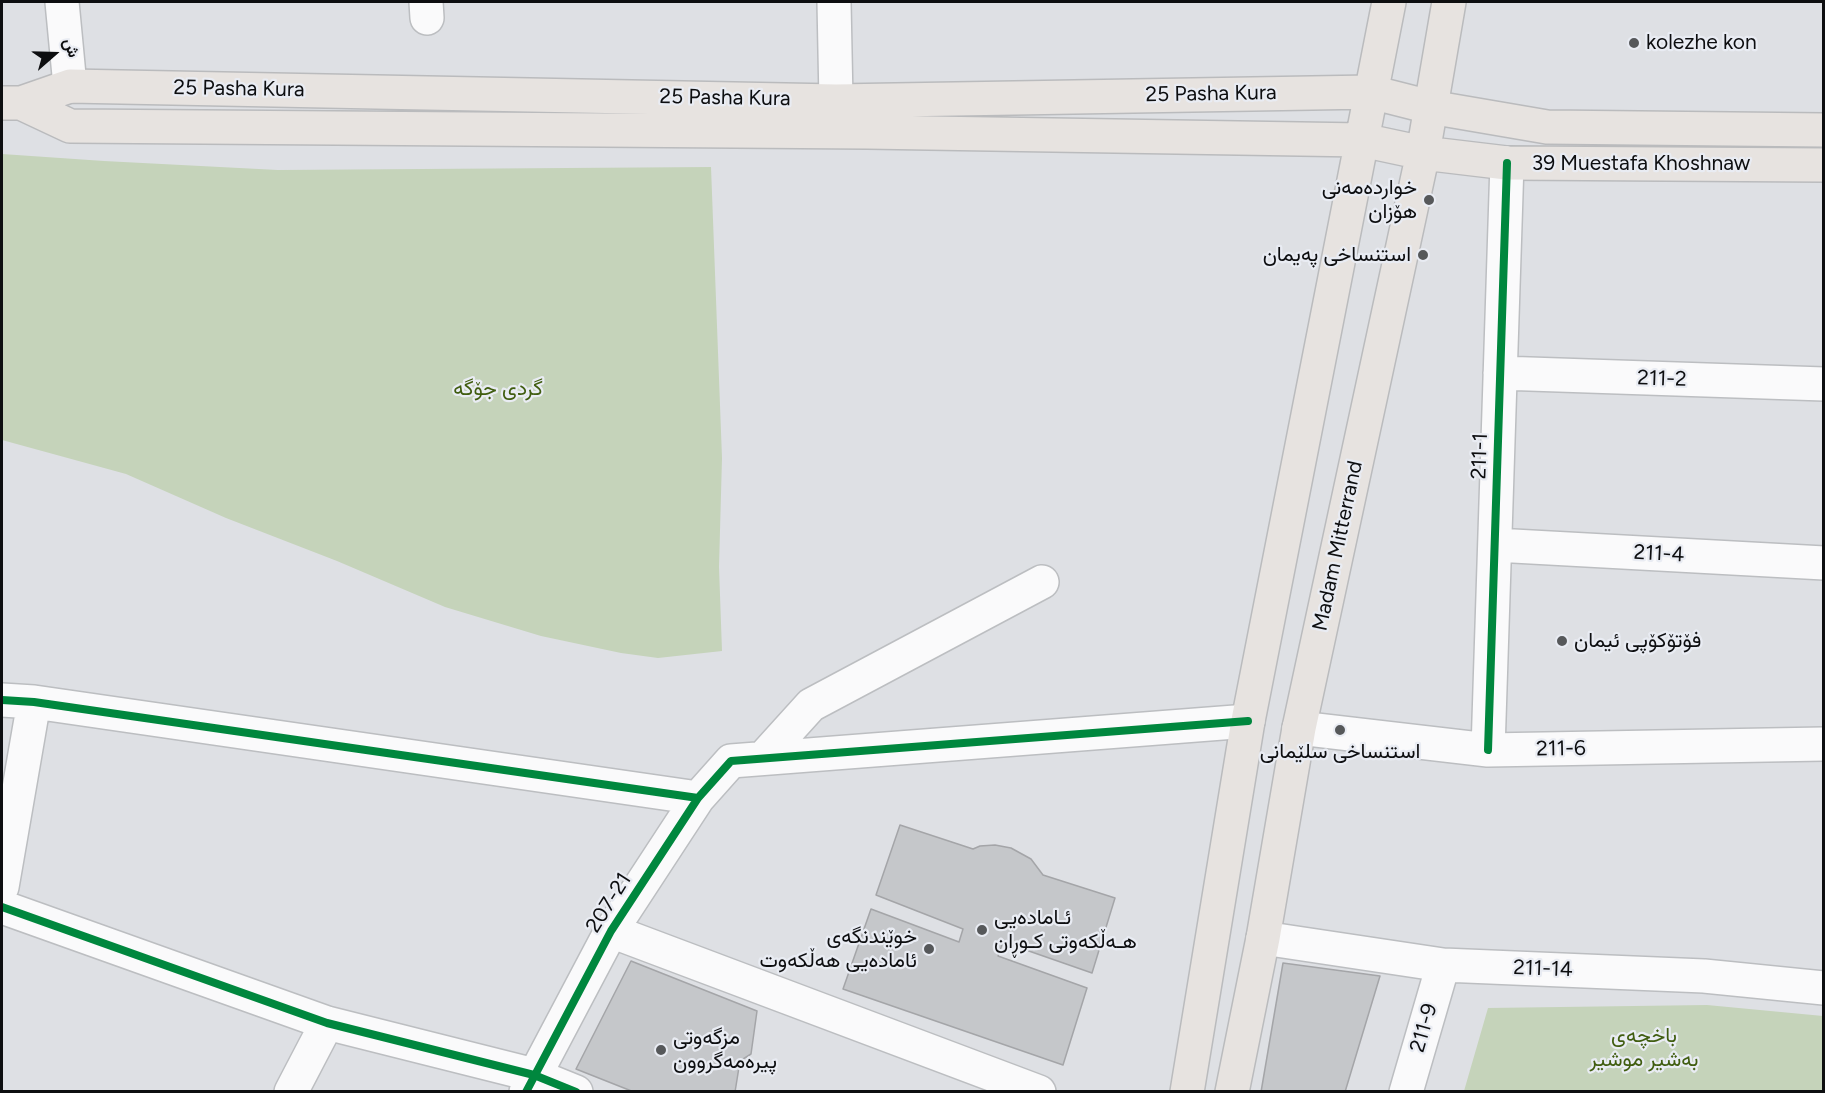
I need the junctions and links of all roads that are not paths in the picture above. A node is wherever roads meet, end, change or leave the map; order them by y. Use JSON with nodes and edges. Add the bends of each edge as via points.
{"nodes":[{"id":1,"x":62,"y":2,"type":"edge"},
{"id":2,"x":834,"y":2,"type":"edge"},
{"id":3,"x":1389,"y":2,"type":"edge"},
{"id":4,"x":1449,"y":2,"type":"edge"},
{"id":5,"x":70,"y":86,"type":"junction"},
{"id":6,"x":1371,"y":92,"type":"junction"},
{"id":7,"x":836,"y":100,"type":"junction"},
{"id":8,"x":11,"y":103,"type":"edge"},
{"id":9,"x":1430,"y":107,"type":"junction"},
{"id":10,"x":1824,"y":130,"type":"edge"},
{"id":11,"x":1362,"y":140,"type":"junction"},
{"id":12,"x":1423,"y":153,"type":"junction"},
{"id":13,"x":1507,"y":163,"type":"junction"},
{"id":14,"x":1824,"y":165,"type":"edge"},
{"id":15,"x":1500,"y":373,"type":"junction"},
{"id":16,"x":1824,"y":384,"type":"edge"},
{"id":17,"x":1495,"y":545,"type":"junction"},
{"id":18,"x":1824,"y":563,"type":"edge"},
{"id":19,"x":1042,"y":582,"type":"dead end"},
{"id":20,"x":2,"y":700,"type":"edge"},
{"id":21,"x":34,"y":702,"type":"junction"},
{"id":22,"x":1248,"y":721,"type":"junction"},
{"id":23,"x":1299,"y":728,"type":"junction"},
{"id":24,"x":1824,"y":744,"type":"edge"},
{"id":25,"x":1488,"y":750,"type":"junction"},
{"id":26,"x":763,"y":758,"type":"junction"},
{"id":27,"x":698,"y":798,"type":"junction"},
{"id":28,"x":2,"y":888,"type":"edge"},
{"id":29,"x":2,"y":907,"type":"edge"},
{"id":30,"x":610,"y":931,"type":"junction"},
{"id":31,"x":1263,"y":938,"type":"junction"},
{"id":32,"x":1443,"y":965,"type":"junction"},
{"id":33,"x":1824,"y":988,"type":"edge"},
{"id":34,"x":327,"y":1023,"type":"junction"},
{"id":35,"x":530,"y":1083,"type":"edge"},
{"id":36,"x":291,"y":1092,"type":"edge"},
{"id":37,"x":576,"y":1092,"type":"edge"},
{"id":38,"x":1039,"y":1092,"type":"edge"},
{"id":39,"x":1187,"y":1092,"type":"edge"},
{"id":40,"x":1232,"y":1092,"type":"edge"},
{"id":41,"x":1406,"y":1092,"type":"edge"}],
"edges":[{"from":1,"to":5,"type":"street"},
{"from":2,"to":7,"type":"street"},
{"from":3,"to":6,"type":"main road"},
{"from":4,"to":9,"type":"main road","name":"Madam Mitterrand"},
{"from":5,"to":7,"type":"main road","name":"25 Pasha Kura"},
{"from":5,"to":8,"type":"main road","name":"25 Pasha Kura"},
{"from":6,"to":7,"type":"main road","name":"25 Pasha Kura"},
{"from":6,"to":9,"type":"main road","name":"25 Pasha Kura"},
{"from":6,"to":11,"type":"main road"},
{"from":8,"to":11,"type":"main road","name":"25 Pasha Kura","via":[[70,126]]},
{"from":9,"to":10,"type":"main road","name":"39 Muestafa Khoshnaw","via":[[1547,127]]},
{"from":9,"to":12,"type":"main road","name":"Madam Mitterrand"},
{"from":11,"to":12,"type":"main road","name":"25 Pasha Kura"},
{"from":11,"to":22,"type":"main road"},
{"from":12,"to":13,"type":"main road","name":"39 Muestafa Khoshnaw"},
{"from":12,"to":23,"type":"main road","name":"Madam Mitterrand"},
{"from":13,"to":14,"type":"main road","name":"39 Muestafa Khoshnaw"},
{"from":13,"to":15,"type":"street","name":"211-1"},
{"from":15,"to":16,"type":"street","name":"211-2"},
{"from":15,"to":17,"type":"street","name":"211-1"},
{"from":17,"to":18,"type":"street","name":"211-4"},
{"from":17,"to":25,"type":"street","name":"211-1"},
{"from":19,"to":26,"type":"street","via":[[811,705]]},
{"from":20,"to":21,"type":"street"},
{"from":21,"to":27,"type":"street"},
{"from":21,"to":28,"type":"street"},
{"from":22,"to":26,"type":"street"},
{"from":22,"to":39,"type":"main road"},
{"from":23,"to":25,"type":"street","name":"211-6"},
{"from":23,"to":31,"type":"main road","name":"Madam Mitterrand"},
{"from":24,"to":25,"type":"street","name":"211-6"},
{"from":26,"to":27,"type":"street","name":"207-21","via":[[731,761]]},
{"from":27,"to":30,"type":"street","name":"207-21"},
{"from":29,"to":34,"type":"street"},
{"from":30,"to":35,"type":"street","name":"207-21"},
{"from":30,"to":38,"type":"street"},
{"from":31,"to":32,"type":"street","name":"211-14"},
{"from":31,"to":40,"type":"main road","name":"Madam Mitterrand"},
{"from":32,"to":33,"type":"street","name":"211-14","via":[[1704,976]]},
{"from":32,"to":41,"type":"street","name":"211-9"},
{"from":34,"to":35,"type":"street"},
{"from":34,"to":36,"type":"street"},
{"from":35,"to":37,"type":"street"}]}
